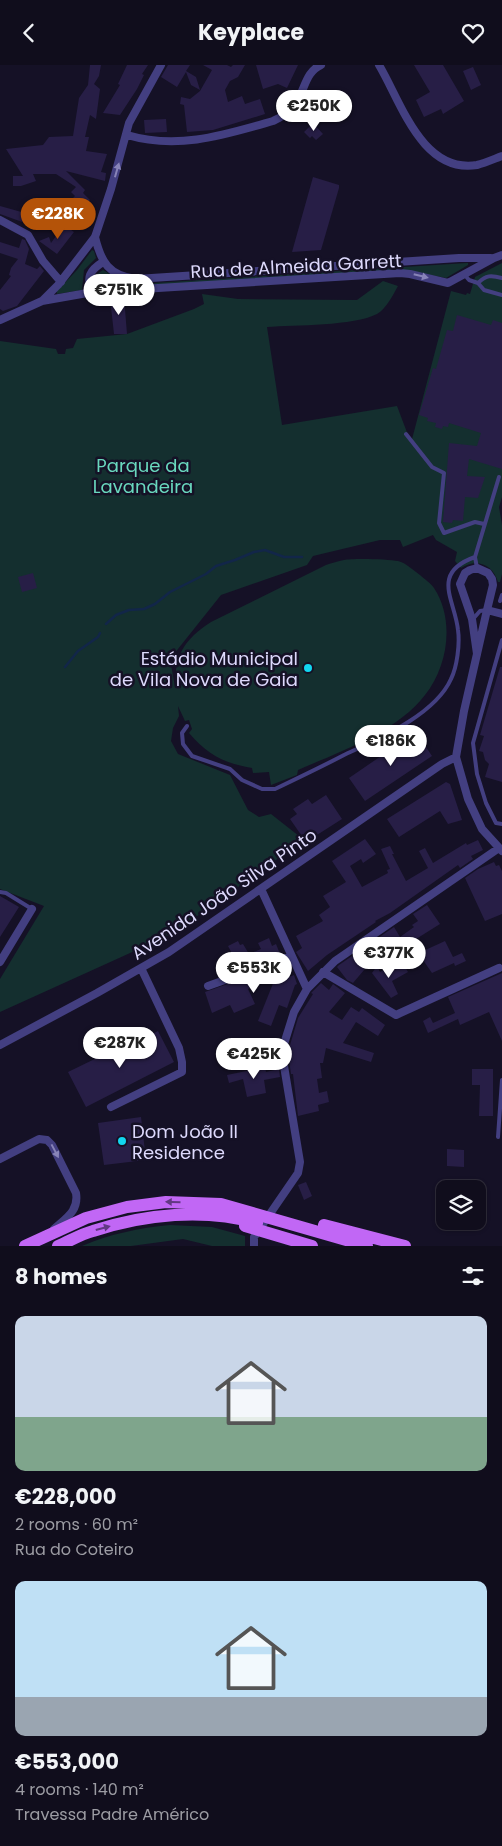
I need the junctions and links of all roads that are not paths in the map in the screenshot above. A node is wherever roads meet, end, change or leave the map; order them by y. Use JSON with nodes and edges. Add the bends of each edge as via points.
{"nodes":[{"id":1,"x":161,"y":65,"type":"edge"},
{"id":2,"x":321,"y":65,"type":"edge"},
{"id":3,"x":379,"y":65,"type":"edge"},
{"id":4,"x":127,"y":135,"type":"junction"},
{"id":5,"x":502,"y":156,"type":"edge"},
{"id":6,"x":0,"y":220,"type":"edge"},
{"id":7,"x":95,"y":237,"type":"junction"},
{"id":8,"x":498,"y":256,"type":"edge"},
{"id":9,"x":103,"y":262,"type":"junction"},
{"id":10,"x":464,"y":274,"type":"junction"},
{"id":11,"x":502,"y":278,"type":"edge"},
{"id":12,"x":61,"y":282,"type":"junction"},
{"id":13,"x":478,"y":283,"type":"junction"},
{"id":14,"x":93,"y":292,"type":"junction"},
{"id":15,"x":502,"y":295,"type":"edge"},
{"id":16,"x":42,"y":301,"type":"junction"},
{"id":17,"x":17,"y":313,"type":"junction"},
{"id":18,"x":0,"y":314,"type":"edge"},
{"id":19,"x":0,"y":320,"type":"edge"},
{"id":20,"x":406,"y":435,"type":"dead end"},
{"id":21,"x":499,"y":477,"type":"dead end"},
{"id":22,"x":484,"y":523,"type":"junction"},
{"id":23,"x":474,"y":557,"type":"junction"},
{"id":24,"x":477,"y":568,"type":"junction"},
{"id":25,"x":502,"y":595,"type":"edge"},
{"id":26,"x":500,"y":601,"type":"dead end"},
{"id":27,"x":484,"y":611,"type":"junction"},
{"id":28,"x":502,"y":615,"type":"edge"},
{"id":29,"x":472,"y":619,"type":"junction"},
{"id":30,"x":502,"y":640,"type":"edge"},
{"id":31,"x":477,"y":654,"type":"junction"},
{"id":32,"x":187,"y":727,"type":"dead end"},
{"id":33,"x":456,"y":757,"type":"junction"},
{"id":34,"x":496,"y":823,"type":"junction"},
{"id":35,"x":502,"y":824,"type":"edge"},
{"id":36,"x":502,"y":829,"type":"edge"},
{"id":37,"x":500,"y":849,"type":"edge"},
{"id":38,"x":261,"y":889,"type":"junction"},
{"id":39,"x":0,"y":892,"type":"edge"},
{"id":40,"x":32,"y":909,"type":"joint"},
{"id":41,"x":291,"y":956,"type":"junction"},
{"id":42,"x":0,"y":961,"type":"edge"},
{"id":43,"x":141,"y":968,"type":"junction"},
{"id":44,"x":499,"y":968,"type":"dead end"},
{"id":45,"x":323,"y":973,"type":"junction"},
{"id":46,"x":208,"y":986,"type":"dead end"},
{"id":47,"x":307,"y":989,"type":"junction"},
{"id":48,"x":0,"y":1045,"type":"edge"},
{"id":49,"x":502,"y":1079,"type":"edge"},
{"id":50,"x":111,"y":1107,"type":"dead end"},
{"id":51,"x":498,"y":1137,"type":"dead end"},
{"id":52,"x":0,"y":1159,"type":"edge"},
{"id":53,"x":246,"y":1216,"type":"junction"},
{"id":54,"x":280,"y":1225,"type":"junction"},
{"id":55,"x":46,"y":1237,"type":"junction"},
{"id":56,"x":25,"y":1246,"type":"edge"},
{"id":57,"x":58,"y":1246,"type":"edge"},
{"id":58,"x":254,"y":1246,"type":"edge"},
{"id":59,"x":312,"y":1246,"type":"edge"},
{"id":60,"x":339,"y":1246,"type":"edge"},
{"id":61,"x":367,"y":1246,"type":"edge"},
{"id":62,"x":405,"y":1246,"type":"edge"}],
"edges":[{"from":1,"to":4,"type":"street","via":[[129,123]]},
{"from":2,"to":4,"type":"street","via":[[310,72],[295,105],[273,121],[204,140],[171,141]]},
{"from":3,"to":5,"type":"street","via":[[418,136],[433,153],[452,162],[469,165]]},
{"from":7,"to":4,"type":"street","one_way":true},
{"from":6,"to":12,"type":"street","via":[[28,235],[43,261]]},
{"from":7,"to":9,"type":"street"},
{"from":7,"to":12,"type":"street"},
{"from":8,"to":9,"type":"street","name":"Rua de Almeida Garrett","via":[[136,279],[120,276]]},
{"from":8,"to":10,"type":"street","name":"Rua de Almeida Garrett"},
{"from":9,"to":14,"type":"street","via":[[90,272],[88,281]]},
{"from":10,"to":13,"type":"lane"},
{"from":14,"to":10,"type":"street","name":"Rua de Almeida Garrett","one_way":true,"via":[[400,273],[448,283]]},
{"from":11,"to":13,"type":"lane","via":[[487,276]]},
{"from":12,"to":16,"type":"street"},
{"from":13,"to":15,"type":"lane","via":[[484,290]]},
{"from":14,"to":16,"type":"street","name":"Rua de Almeida Garrett"},
{"from":16,"to":17,"type":"street"},
{"from":17,"to":18,"type":"street"},
{"from":17,"to":19,"type":"street"},
{"from":20,"to":22,"type":"lane","via":[[432,467],[444,473],[439,523],[444,533],[475,521]]},
{"from":21,"to":22,"type":"lane"},
{"from":22,"to":23,"type":"lane"},
{"from":23,"to":24,"type":"lane"},
{"from":23,"to":32,"type":"lane","via":[[455,567],[449,581],[458,629],[458,651],[452,679],[429,707],[400,728],[275,789],[262,789],[242,780],[230,769],[192,756],[183,744],[182,733]]},
{"from":24,"to":27,"type":"street","via":[[483,569],[493,585]]},
{"from":24,"to":29,"type":"street","via":[[465,573],[460,585]]},
{"from":25,"to":26,"type":"lane"},
{"from":27,"to":28,"type":"street"},
{"from":27,"to":29,"type":"lane"},
{"from":27,"to":31,"type":"street"},
{"from":29,"to":31,"type":"street"},
{"from":30,"to":34,"type":"lane","via":[[473,743],[476,774]]},
{"from":31,"to":33,"type":"street"},
{"from":33,"to":37,"type":"street","via":[[468,799],[482,829]]},
{"from":33,"to":38,"type":"street","name":"Avenida João Silva Pinto"},
{"from":34,"to":35,"type":"lane"},
{"from":34,"to":36,"type":"lane"},
{"from":37,"to":45,"type":"street","via":[[335,961]]},
{"from":38,"to":41,"type":"street"},
{"from":38,"to":43,"type":"street","name":"Avenida João Silva Pinto"},
{"from":39,"to":40,"type":"lane"},
{"from":40,"to":42,"type":"street"},
{"from":41,"to":46,"type":"street"},
{"from":41,"to":47,"type":"street"},
{"from":43,"to":48,"type":"street","name":"Avenida João Silva Pinto"},
{"from":43,"to":50,"type":"street","via":[[179,1048],[182,1070],[180,1075]]},
{"from":44,"to":45,"type":"street","via":[[396,1015]]},
{"from":45,"to":47,"type":"street"},
{"from":47,"to":58,"type":"street","via":[[294,1012],[284,1044],[283,1060],[300,1162],[298,1173],[254,1237]]},
{"from":49,"to":51,"type":"lane"},
{"from":52,"to":55,"type":"street","one_way":true,"via":[[39,1139],[52,1145],[77,1199],[74,1211]]},
{"from":53,"to":54,"type":"main road"},
{"from":53,"to":54,"type":"main road"},
{"from":53,"to":55,"type":"main road","one_way":true,"via":[[221,1204],[166,1202],[127,1207],[86,1218]]},
{"from":57,"to":53,"type":"main road","one_way":true,"via":[[92,1231],[131,1220],[163,1216],[216,1219]]},
{"from":54,"to":59,"type":"main road"},
{"from":54,"to":60,"type":"main road"},
{"from":54,"to":61,"type":"main road"},
{"from":54,"to":62,"type":"main road"},
{"from":55,"to":56,"type":"main road"}]}
